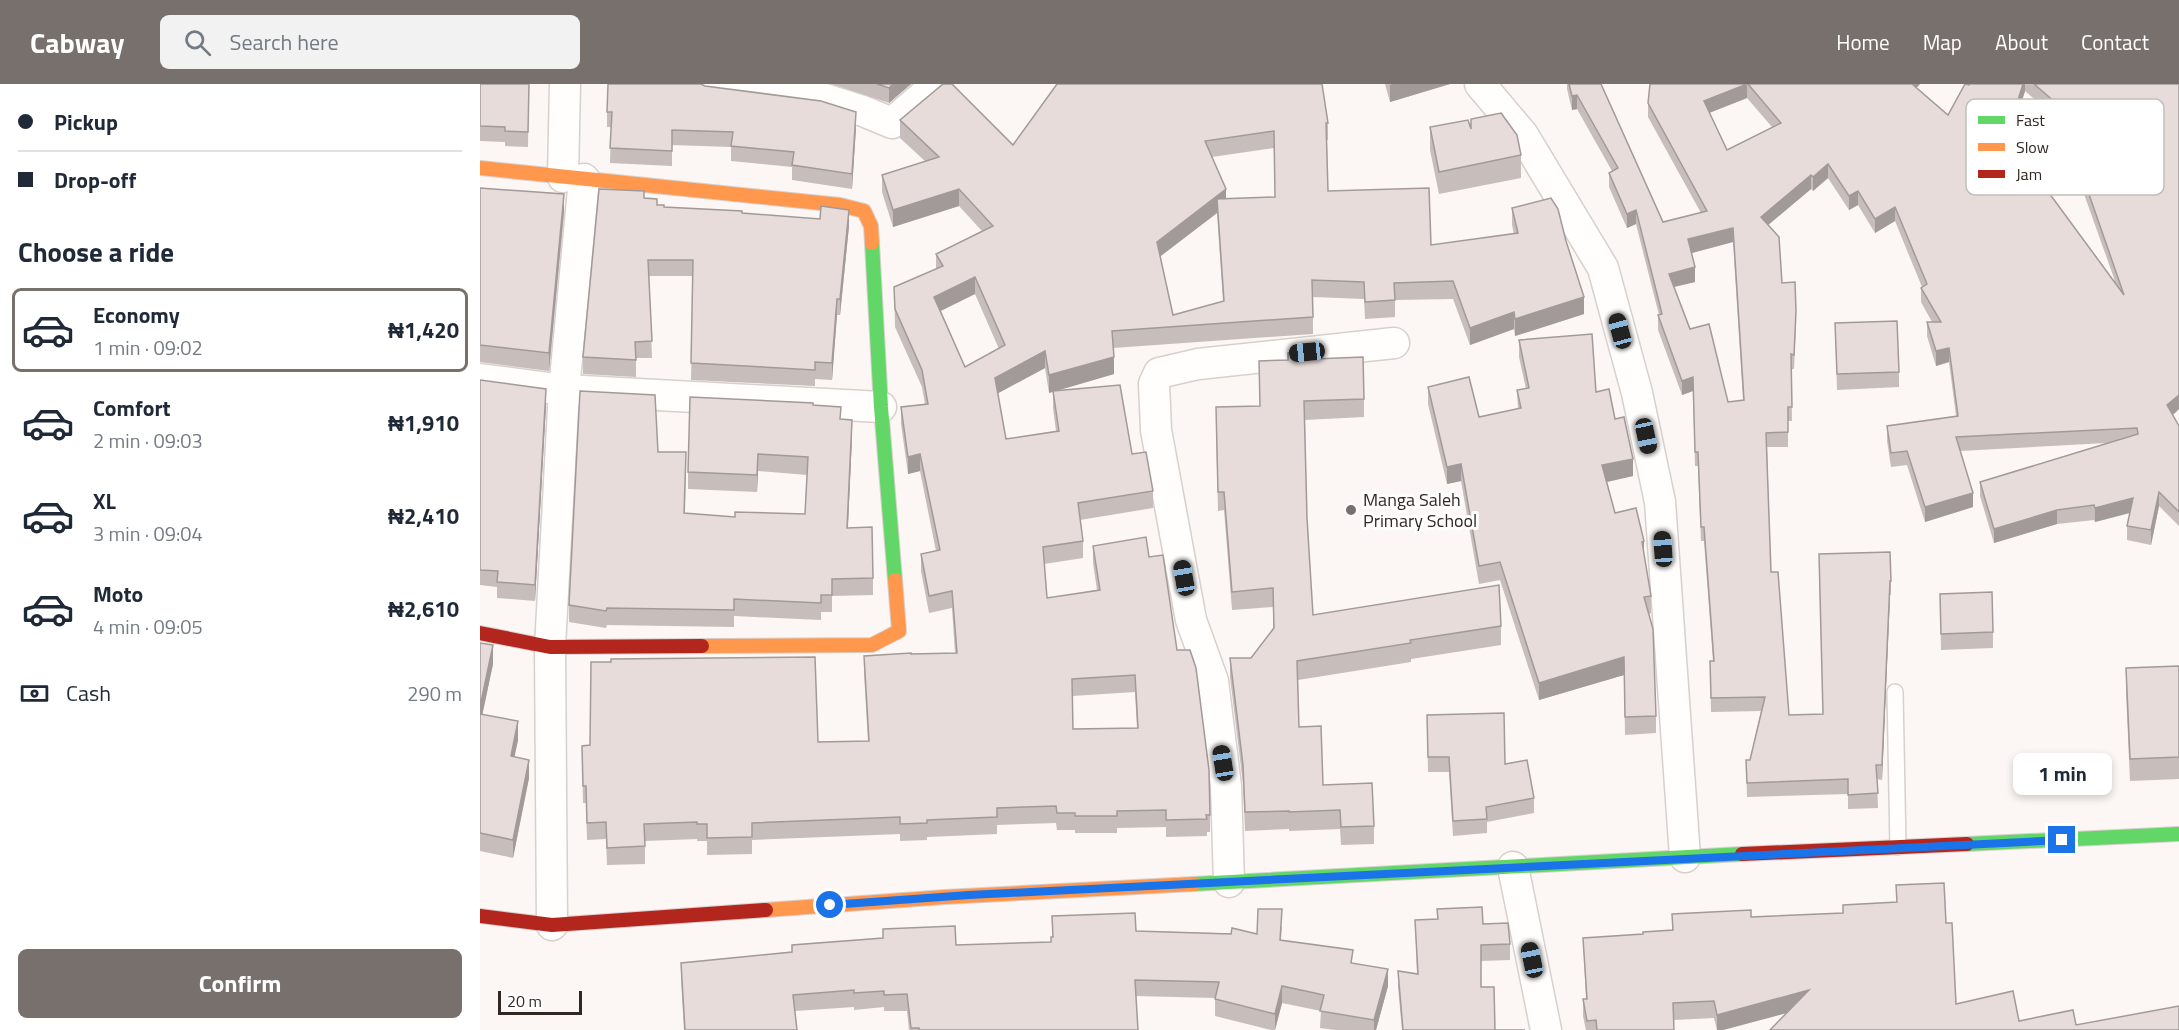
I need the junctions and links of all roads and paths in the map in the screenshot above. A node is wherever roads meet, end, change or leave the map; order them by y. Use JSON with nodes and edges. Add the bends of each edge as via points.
{"nodes":[{"id":1,"x":565,"y":84,"type":"edge"},
{"id":2,"x":708,"y":84,"type":"edge"},
{"id":3,"x":937,"y":84,"type":"edge"},
{"id":4,"x":1480,"y":84,"type":"edge"},
{"id":5,"x":480,"y":168,"type":"edge"},
{"id":6,"x":573,"y":178,"type":"junction"},
{"id":7,"x":1394,"y":343,"type":"dead end"},
{"id":8,"x":480,"y":380,"type":"edge"},
{"id":9,"x":564,"y":390,"type":"junction"},
{"id":10,"x":881,"y":406,"type":"junction"},
{"id":11,"x":480,"y":633,"type":"edge"},
{"id":12,"x":550,"y":647,"type":"junction"},
{"id":13,"x":1895,"y":692,"type":"dead end"},
{"id":14,"x":2179,"y":834,"type":"edge"},
{"id":15,"x":1898,"y":847,"type":"junction"},
{"id":16,"x":1685,"y":858,"type":"junction"},
{"id":17,"x":1513,"y":867,"type":"junction"},
{"id":18,"x":1229,"y":882,"type":"junction"},
{"id":19,"x":480,"y":916,"type":"edge"},
{"id":20,"x":552,"y":925,"type":"junction"},
{"id":21,"x":1546,"y":1030,"type":"edge"}],
"edges":[{"from":1,"to":6,"type":"street"},
{"from":2,"to":3,"type":"street","via":[[825,99],[892,123]]},
{"from":4,"to":16,"type":"street","via":[[1523,135],[1603,268],[1628,359],[1660,502]]},
{"from":5,"to":6,"type":"street"},
{"from":6,"to":9,"type":"street"},
{"from":6,"to":10,"type":"street","via":[[840,205],[864,211],[871,226]]},
{"from":7,"to":18,"type":"street","via":[[1198,364],[1159,372],[1154,384],[1156,430],[1191,620],[1213,681],[1226,786]]},
{"from":8,"to":9,"type":"street"},
{"from":9,"to":10,"type":"street"},
{"from":9,"to":12,"type":"street"},
{"from":10,"to":12,"type":"street","via":[[899,631],[872,645]]},
{"from":11,"to":12,"type":"street"},
{"from":12,"to":20,"type":"street"},
{"from":13,"to":15,"type":"lane"},
{"from":14,"to":15,"type":"street"},
{"from":15,"to":16,"type":"street"},
{"from":16,"to":17,"type":"street"},
{"from":17,"to":18,"type":"street"},
{"from":17,"to":21,"type":"street"},
{"from":18,"to":20,"type":"street","via":[[933,897]]},
{"from":19,"to":20,"type":"street"}]}
